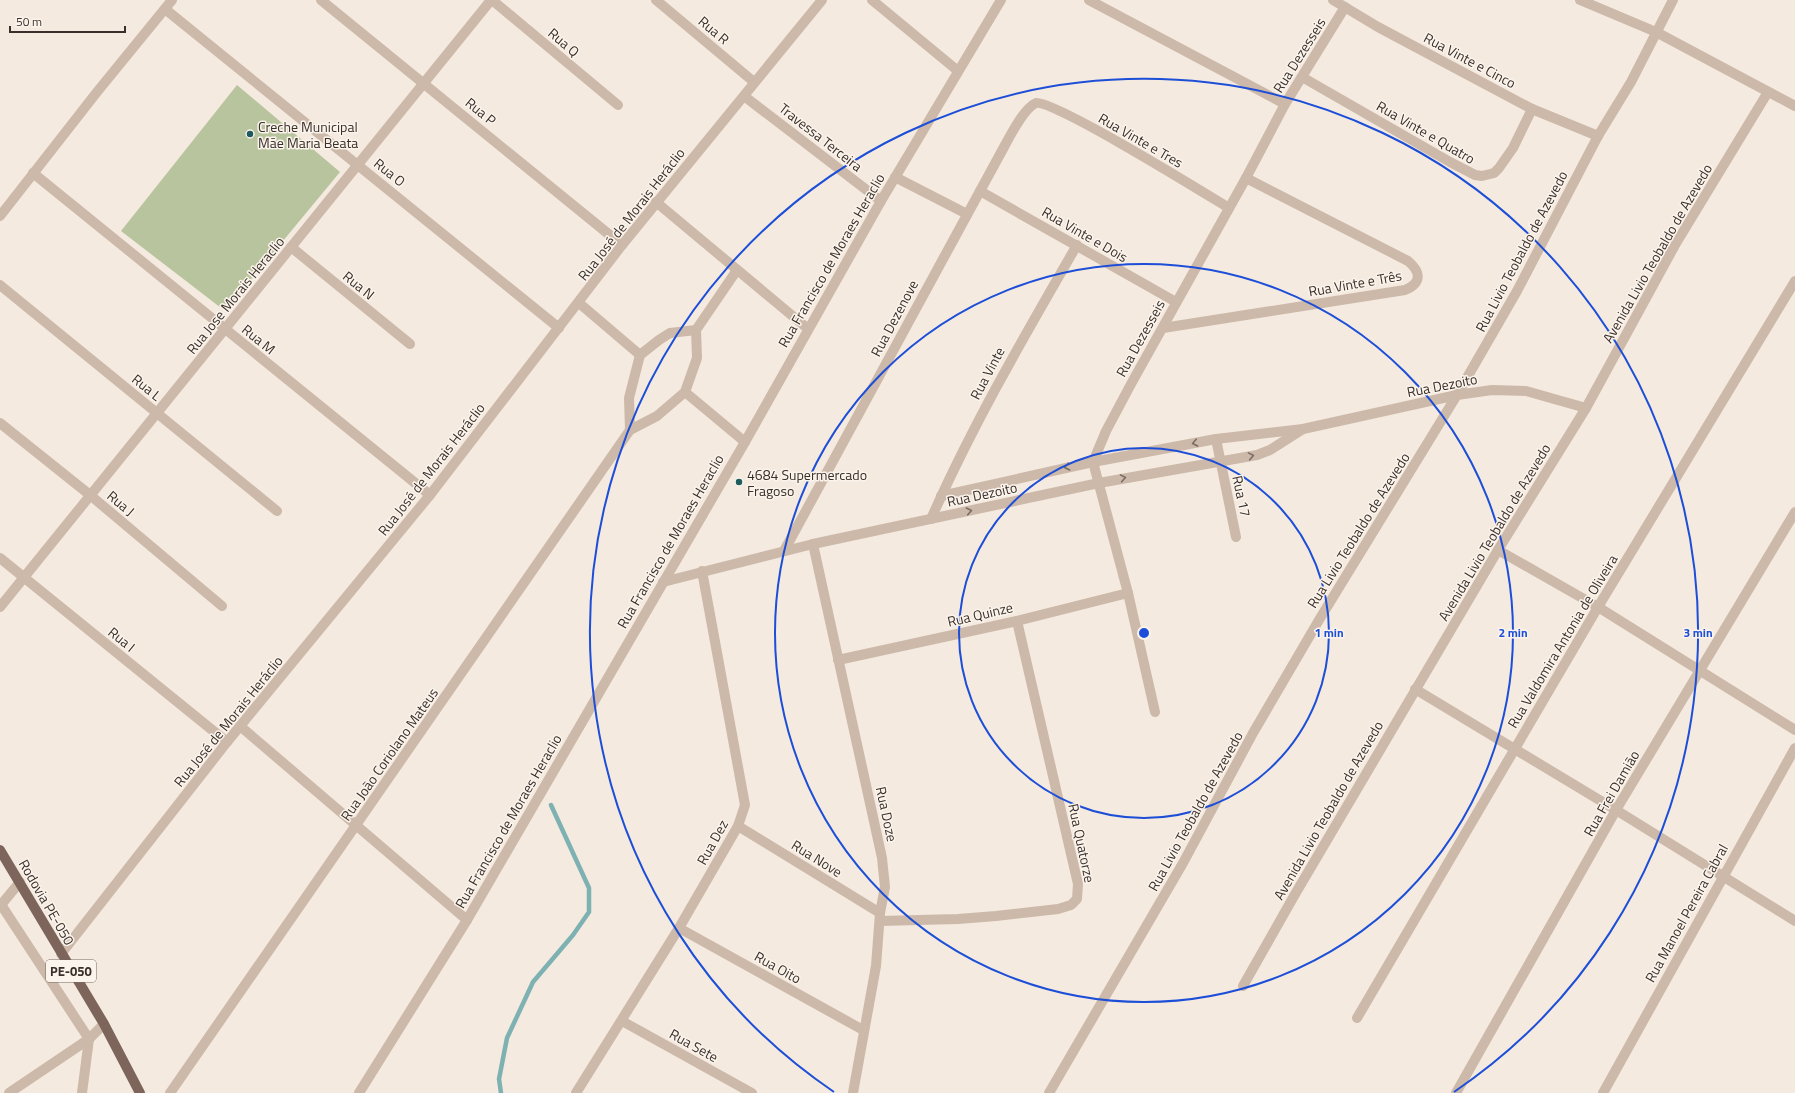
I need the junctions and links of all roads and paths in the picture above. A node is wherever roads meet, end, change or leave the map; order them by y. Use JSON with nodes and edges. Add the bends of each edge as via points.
{"nodes":[{"id":1,"x":172,"y":0,"type":"edge"},
{"id":2,"x":322,"y":0,"type":"edge"},
{"id":3,"x":492,"y":0,"type":"edge"},
{"id":4,"x":656,"y":0,"type":"edge"},
{"id":5,"x":822,"y":0,"type":"edge"},
{"id":6,"x":872,"y":0,"type":"edge"},
{"id":7,"x":1000,"y":0,"type":"edge"},
{"id":8,"x":1089,"y":0,"type":"edge"},
{"id":9,"x":1333,"y":0,"type":"edge"},
{"id":10,"x":1580,"y":0,"type":"edge"},
{"id":11,"x":1673,"y":0,"type":"edge"},
{"id":12,"x":1345,"y":7,"type":"junction"},
{"id":13,"x":165,"y":9,"type":"junction"},
{"id":14,"x":1656,"y":32,"type":"junction"},
{"id":15,"x":958,"y":71,"type":"junction"},
{"id":16,"x":1302,"y":77,"type":"junction"},
{"id":17,"x":424,"y":82,"type":"junction"},
{"id":18,"x":754,"y":82,"type":"junction"},
{"id":19,"x":1768,"y":92,"type":"junction"},
{"id":20,"x":744,"y":96,"type":"junction"},
{"id":21,"x":1036,"y":104,"type":"joint"},
{"id":22,"x":1285,"y":104,"type":"junction"},
{"id":23,"x":618,"y":105,"type":"dead end"},
{"id":24,"x":1795,"y":106,"type":"edge"},
{"id":25,"x":1532,"y":109,"type":"junction"},
{"id":26,"x":1598,"y":136,"type":"junction"},
{"id":27,"x":358,"y":164,"type":"junction"},
{"id":28,"x":33,"y":173,"type":"junction"},
{"id":29,"x":895,"y":177,"type":"junction"},
{"id":30,"x":1246,"y":178,"type":"junction"},
{"id":31,"x":980,"y":191,"type":"junction"},
{"id":32,"x":881,"y":201,"type":"junction"},
{"id":33,"x":656,"y":202,"type":"junction"},
{"id":34,"x":1230,"y":208,"type":"junction"},
{"id":35,"x":967,"y":214,"type":"junction"},
{"id":36,"x":0,"y":216,"type":"edge"},
{"id":37,"x":622,"y":245,"type":"junction"},
{"id":38,"x":1077,"y":245,"type":"junction"},
{"id":39,"x":291,"y":247,"type":"junction"},
{"id":40,"x":737,"y":270,"type":"junction"},
{"id":41,"x":1795,"y":281,"type":"edge"},
{"id":42,"x":0,"y":285,"type":"edge"},
{"id":43,"x":1176,"y":302,"type":"junction"},
{"id":44,"x":579,"y":303,"type":"junction"},
{"id":45,"x":559,"y":328,"type":"junction"},
{"id":46,"x":807,"y":328,"type":"junction"},
{"id":47,"x":1163,"y":328,"type":"junction"},
{"id":48,"x":224,"y":329,"type":"junction"},
{"id":49,"x":696,"y":330,"type":"junction"},
{"id":50,"x":410,"y":344,"type":"dead end"},
{"id":51,"x":640,"y":355,"type":"junction"},
{"id":52,"x":685,"y":392,"type":"junction"},
{"id":53,"x":1457,"y":395,"type":"junction"},
{"id":54,"x":1586,"y":408,"type":"junction"},
{"id":55,"x":157,"y":413,"type":"junction"},
{"id":56,"x":0,"y":423,"type":"edge"},
{"id":57,"x":1303,"y":429,"type":"junction"},
{"id":58,"x":630,"y":430,"type":"junction"},
{"id":59,"x":1216,"y":439,"type":"junction"},
{"id":60,"x":745,"y":442,"type":"junction"},
{"id":61,"x":1220,"y":461,"type":"junction"},
{"id":62,"x":1093,"y":462,"type":"junction"},
{"id":63,"x":1099,"y":483,"type":"junction"},
{"id":64,"x":90,"y":495,"type":"junction"},
{"id":65,"x":430,"y":495,"type":"junction"},
{"id":66,"x":941,"y":496,"type":"junction"},
{"id":67,"x":277,"y":511,"type":"dead end"},
{"id":68,"x":1795,"y":512,"type":"edge"},
{"id":69,"x":931,"y":519,"type":"junction"},
{"id":70,"x":1236,"y":537,"type":"dead end"},
{"id":71,"x":813,"y":544,"type":"junction"},
{"id":72,"x":1498,"y":550,"type":"junction"},
{"id":73,"x":784,"y":551,"type":"junction"},
{"id":74,"x":0,"y":558,"type":"edge"},
{"id":75,"x":702,"y":571,"type":"junction"},
{"id":76,"x":24,"y":578,"type":"junction"},
{"id":77,"x":663,"y":582,"type":"junction"},
{"id":78,"x":1128,"y":593,"type":"junction"},
{"id":79,"x":222,"y":606,"type":"dead end"},
{"id":80,"x":0,"y":607,"type":"edge"},
{"id":81,"x":1598,"y":607,"type":"junction"},
{"id":82,"x":1017,"y":620,"type":"junction"},
{"id":83,"x":838,"y":660,"type":"junction"},
{"id":84,"x":1700,"y":669,"type":"junction"},
{"id":85,"x":1415,"y":689,"type":"junction"},
{"id":86,"x":1155,"y":712,"type":"dead end"},
{"id":87,"x":240,"y":726,"type":"junction"},
{"id":88,"x":1795,"y":730,"type":"edge"},
{"id":89,"x":227,"y":742,"type":"junction"},
{"id":90,"x":1795,"y":748,"type":"edge"},
{"id":91,"x":1514,"y":750,"type":"junction"},
{"id":92,"x":1616,"y":810,"type":"junction"},
{"id":93,"x":356,"y":826,"type":"junction"},
{"id":94,"x":738,"y":826,"type":"junction"},
{"id":95,"x":0,"y":850,"type":"edge"},
{"id":96,"x":1722,"y":877,"type":"junction"},
{"id":97,"x":20,"y":882,"type":"junction"},
{"id":98,"x":0,"y":905,"type":"edge"},
{"id":99,"x":880,"y":917,"type":"junction"},
{"id":100,"x":467,"y":920,"type":"junction"},
{"id":101,"x":1795,"y":922,"type":"edge"},
{"id":102,"x":679,"y":928,"type":"junction"},
{"id":103,"x":61,"y":954,"type":"junction"},
{"id":104,"x":1243,"y":986,"type":"dead end"},
{"id":105,"x":1357,"y":1018,"type":"dead end"},
{"id":106,"x":622,"y":1021,"type":"junction"},
{"id":107,"x":104,"y":1024,"type":"junction"},
{"id":108,"x":863,"y":1030,"type":"junction"},
{"id":109,"x":89,"y":1039,"type":"junction"},
{"id":110,"x":9,"y":1093,"type":"edge"},
{"id":111,"x":82,"y":1093,"type":"edge"},
{"id":112,"x":140,"y":1093,"type":"edge"},
{"id":113,"x":170,"y":1093,"type":"edge"},
{"id":114,"x":359,"y":1093,"type":"edge"},
{"id":115,"x":576,"y":1093,"type":"edge"},
{"id":116,"x":752,"y":1093,"type":"edge"},
{"id":117,"x":852,"y":1093,"type":"edge"},
{"id":118,"x":1049,"y":1093,"type":"edge"},
{"id":119,"x":1456,"y":1093,"type":"edge"},
{"id":120,"x":1603,"y":1093,"type":"edge"}],
"edges":[{"from":1,"to":13,"type":"street"},
{"from":2,"to":17,"type":"street","name":"Rua P"},
{"from":3,"to":17,"type":"street","name":"Rua Jose Morais Heraclio"},
{"from":3,"to":23,"type":"street","name":"Rua Q"},
{"from":4,"to":18,"type":"street","name":"Rua R"},
{"from":5,"to":18,"type":"street","name":"Rua José de Morais Heráclio"},
{"from":6,"to":15,"type":"street"},
{"from":7,"to":15,"type":"street","name":"Rua Francisco de Moraes Heraclio"},
{"from":8,"to":22,"type":"street"},
{"from":9,"to":12,"type":"street","name":"Rua Vinte e Cinco"},
{"from":10,"to":14,"type":"street"},
{"from":11,"to":14,"type":"street","name":"Rua Livio Teobaldo de Azevedo"},
{"from":12,"to":16,"type":"street","name":"Rua Dezesseis"},
{"from":12,"to":25,"type":"street","name":"Rua Vinte e Cinco"},
{"from":13,"to":27,"type":"street","name":"Rua O"},
{"from":13,"to":28,"type":"street"},
{"from":14,"to":19,"type":"street"},
{"from":14,"to":26,"type":"street","name":"Rua Livio Teobaldo de Azevedo","via":[[1631,82]]},
{"from":15,"to":29,"type":"street","name":"Rua Francisco de Moraes Heraclio"},
{"from":16,"to":22,"type":"street","name":"Rua Dezesseis"},
{"from":16,"to":25,"type":"street","name":"Rua Vinte e Quatro","via":[[1450,162],[1482,176],[1494,174],[1500,168]]},
{"from":17,"to":27,"type":"street","name":"Rua Jose Morais Heraclio"},
{"from":17,"to":37,"type":"street","name":"Rua P"},
{"from":18,"to":20,"type":"street","name":"Rua José de Morais Heráclio"},
{"from":19,"to":24,"type":"street"},
{"from":19,"to":54,"type":"street","name":"Avenida Livio Teobaldo de Azevedo","via":[[1675,245]]},
{"from":20,"to":32,"type":"street","name":"Travessa Terceira"},
{"from":20,"to":33,"type":"street","name":"Rua José de Morais Heráclio"},
{"from":21,"to":31,"type":"street","name":"Rua Dezenove","via":[[1015,128]]},
{"from":21,"to":34,"type":"street","name":"Rua Vinte e Tres","via":[[1053,106]]},
{"from":22,"to":30,"type":"street","name":"Rua Dezesseis"},
{"from":25,"to":26,"type":"street","name":"Rua Vinte e Cinco"},
{"from":26,"to":53,"type":"street","name":"Rua Livio Teobaldo de Azevedo","via":[[1517,291]]},
{"from":27,"to":39,"type":"street","name":"Rua Jose Morais Heraclio"},
{"from":27,"to":45,"type":"street","name":"Rua O"},
{"from":28,"to":36,"type":"street"},
{"from":28,"to":48,"type":"street","name":"Rua M"},
{"from":29,"to":32,"type":"street","name":"Rua Francisco de Moraes Heraclio"},
{"from":29,"to":35,"type":"street"},
{"from":30,"to":34,"type":"street","name":"Rua Dezesseis"},
{"from":30,"to":47,"type":"street","name":"Rua Vinte e Três","via":[[1408,261],[1416,268],[1416,282],[1405,290]]},
{"from":31,"to":35,"type":"street","name":"Rua Dezenove"},
{"from":31,"to":38,"type":"street","name":"Rua Vinte e Dois"},
{"from":32,"to":46,"type":"street","name":"Rua Francisco de Moraes Heraclio"},
{"from":33,"to":37,"type":"street","name":"Rua José de Morais Heráclio"},
{"from":33,"to":40,"type":"street"},
{"from":34,"to":43,"type":"street","name":"Rua Dezesseis"},
{"from":35,"to":73,"type":"street","name":"Rua Dezenove"},
{"from":37,"to":44,"type":"street","name":"Rua José de Morais Heráclio"},
{"from":38,"to":43,"type":"street","name":"Rua Vinte e Dois"},
{"from":38,"to":66,"type":"street","name":"Rua Vinte","via":[[1011,358]]},
{"from":39,"to":48,"type":"street","name":"Rua Jose Morais Heraclio"},
{"from":39,"to":50,"type":"street","name":"Rua N"},
{"from":40,"to":46,"type":"street"},
{"from":40,"to":49,"type":"street"},
{"from":41,"to":81,"type":"street","name":"Rua Valdomira Antonia de Oliveira"},
{"from":42,"to":55,"type":"street","name":"Rua L"},
{"from":43,"to":47,"type":"street","name":"Rua Dezesseis"},
{"from":44,"to":45,"type":"street","name":"Rua José de Morais Heráclio"},
{"from":44,"to":51,"type":"street"},
{"from":45,"to":65,"type":"street","name":"Rua José de Morais Heráclio"},
{"from":46,"to":60,"type":"street","name":"Rua Francisco de Moraes Heraclio"},
{"from":47,"to":62,"type":"street","name":"Rua Dezesseis","via":[[1106,431]]},
{"from":48,"to":55,"type":"street","name":"Rua Jose Morais Heraclio"},
{"from":48,"to":65,"type":"street","name":"Rua M"},
{"from":49,"to":51,"type":"street","via":[[670,333]]},
{"from":49,"to":52,"type":"street","name":"Rua João Coriolano Mateus","via":[[697,358]]},
{"from":51,"to":58,"type":"street","via":[[629,398]]},
{"from":52,"to":58,"type":"street","name":"Rua João Coriolano Mateus","via":[[657,416]]},
{"from":52,"to":60,"type":"street"},
{"from":53,"to":54,"type":"street","name":"Rua Dezoito","via":[[1492,390],[1518,390]]},
{"from":53,"to":57,"type":"street","name":"Rua Dezoito"},
{"from":53,"to":118,"type":"street","name":"Rua Livio Teobaldo de Azevedo","via":[[1319,620],[1183,863]]},
{"from":54,"to":72,"type":"street","name":"Avenida Livio Teobaldo de Azevedo"},
{"from":55,"to":64,"type":"street","name":"Rua Jose Morais Heraclio"},
{"from":55,"to":67,"type":"street","name":"Rua L"},
{"from":56,"to":64,"type":"street","name":"Rua J"},
{"from":57,"to":59,"type":"street","name":"Rua Dezoito"},
{"from":61,"to":57,"type":"street","name":"Rua Dezoito","one_way":true,"via":[[1258,455]]},
{"from":58,"to":93,"type":"street","name":"Rua João Coriolano Mateus"},
{"from":59,"to":61,"type":"street","name":"Rua 17"},
{"from":59,"to":62,"type":"street","name":"Rua Dezoito","one_way":true},
{"from":60,"to":77,"type":"street","name":"Rua Francisco de Moraes Heraclio"},
{"from":63,"to":61,"type":"street","name":"Rua Dezoito","one_way":true},
{"from":61,"to":70,"type":"street","name":"Rua 17"},
{"from":62,"to":63,"type":"street"},
{"from":62,"to":66,"type":"street","name":"Rua Dezoito","one_way":true},
{"from":69,"to":63,"type":"street","name":"Rua Dezoito","one_way":true},
{"from":63,"to":78,"type":"street"},
{"from":64,"to":76,"type":"street","name":"Rua Jose Morais Heraclio"},
{"from":64,"to":79,"type":"street","name":"Rua J"},
{"from":65,"to":87,"type":"street","name":"Rua José de Morais Heráclio"},
{"from":66,"to":69,"type":"street","name":"Rua Vinte"},
{"from":68,"to":84,"type":"street","name":"Rua Frei Damião"},
{"from":69,"to":71,"type":"street","name":"Rua Dezoito"},
{"from":71,"to":73,"type":"street","name":"Rua Dezoito"},
{"from":71,"to":83,"type":"street","name":"Rua Doze"},
{"from":72,"to":81,"type":"street"},
{"from":72,"to":85,"type":"street","name":"Avenida Livio Teobaldo de Azevedo"},
{"from":73,"to":75,"type":"street","name":"Rua Dezoito"},
{"from":74,"to":76,"type":"street","name":"Rua I"},
{"from":75,"to":77,"type":"street","name":"Rua Dezoito"},
{"from":75,"to":94,"type":"street","name":"Rua Dez","via":[[745,805]]},
{"from":76,"to":80,"type":"street","name":"Rua Jose Morais Heraclio"},
{"from":76,"to":89,"type":"street","name":"Rua I"},
{"from":77,"to":100,"type":"street","name":"Rua Francisco de Moraes Heraclio"},
{"from":78,"to":82,"type":"street","name":"Rua Quinze"},
{"from":78,"to":86,"type":"street"},
{"from":81,"to":84,"type":"street"},
{"from":81,"to":91,"type":"street","name":"Rua Valdomira Antonia de Oliveira"},
{"from":82,"to":83,"type":"street","name":"Rua Quinze"},
{"from":82,"to":99,"type":"street","name":"Rua Quatorze","via":[[1078,884],[1077,899],[1074,904],[1065,908],[1002,915],[958,919]]},
{"from":83,"to":99,"type":"street","name":"Rua Doze","via":[[882,858],[884,887]]},
{"from":84,"to":88,"type":"street"},
{"from":84,"to":92,"type":"street","name":"Rua Frei Damião"},
{"from":85,"to":91,"type":"street"},
{"from":85,"to":104,"type":"street","name":"Avenida Livio Teobaldo de Azevedo"},
{"from":87,"to":89,"type":"street","name":"Rua José de Morais Heráclio"},
{"from":87,"to":93,"type":"street"},
{"from":89,"to":103,"type":"street","name":"Rua José de Morais Heráclio"},
{"from":90,"to":96,"type":"street","name":"Rua Manoel Pereira Cabral"},
{"from":91,"to":92,"type":"street"},
{"from":91,"to":105,"type":"street","name":"Rua Valdomira Antonia de Oliveira"},
{"from":92,"to":96,"type":"street"},
{"from":92,"to":119,"type":"street","name":"Rua Frei Damião"},
{"from":93,"to":100,"type":"street"},
{"from":93,"to":113,"type":"street","name":"Rua João Coriolano Mateus"},
{"from":94,"to":99,"type":"street","name":"Rua Nove"},
{"from":94,"to":102,"type":"street","name":"Rua Dez"},
{"from":95,"to":97,"type":"main road","name":"Rodovia PE-050","number":"PE-050"},
{"from":96,"to":101,"type":"street"},
{"from":96,"to":120,"type":"street","name":"Rua Manoel Pereira Cabral"},
{"from":97,"to":98,"type":"street"},
{"from":97,"to":103,"type":"main road","name":"Rodovia PE-050","number":"PE-050"},
{"from":98,"to":109,"type":"street"},
{"from":99,"to":108,"type":"street","name":"Rua Doze","via":[[876,966]]},
{"from":100,"to":114,"type":"street","name":"Rua Francisco de Moraes Heraclio"},
{"from":102,"to":106,"type":"street","name":"Rua Dez"},
{"from":102,"to":108,"type":"street","name":"Rua Oito"},
{"from":103,"to":107,"type":"main road","name":"Rodovia PE-050","number":"PE-050"},
{"from":106,"to":115,"type":"street","name":"Rua Dez"},
{"from":106,"to":116,"type":"street","name":"Rua Sete"},
{"from":107,"to":109,"type":"street"},
{"from":107,"to":112,"type":"main road","name":"Rodovia PE-050","number":"PE-050"},
{"from":108,"to":117,"type":"street","name":"Rua Doze"},
{"from":109,"to":110,"type":"street"},
{"from":109,"to":111,"type":"street"}]}
